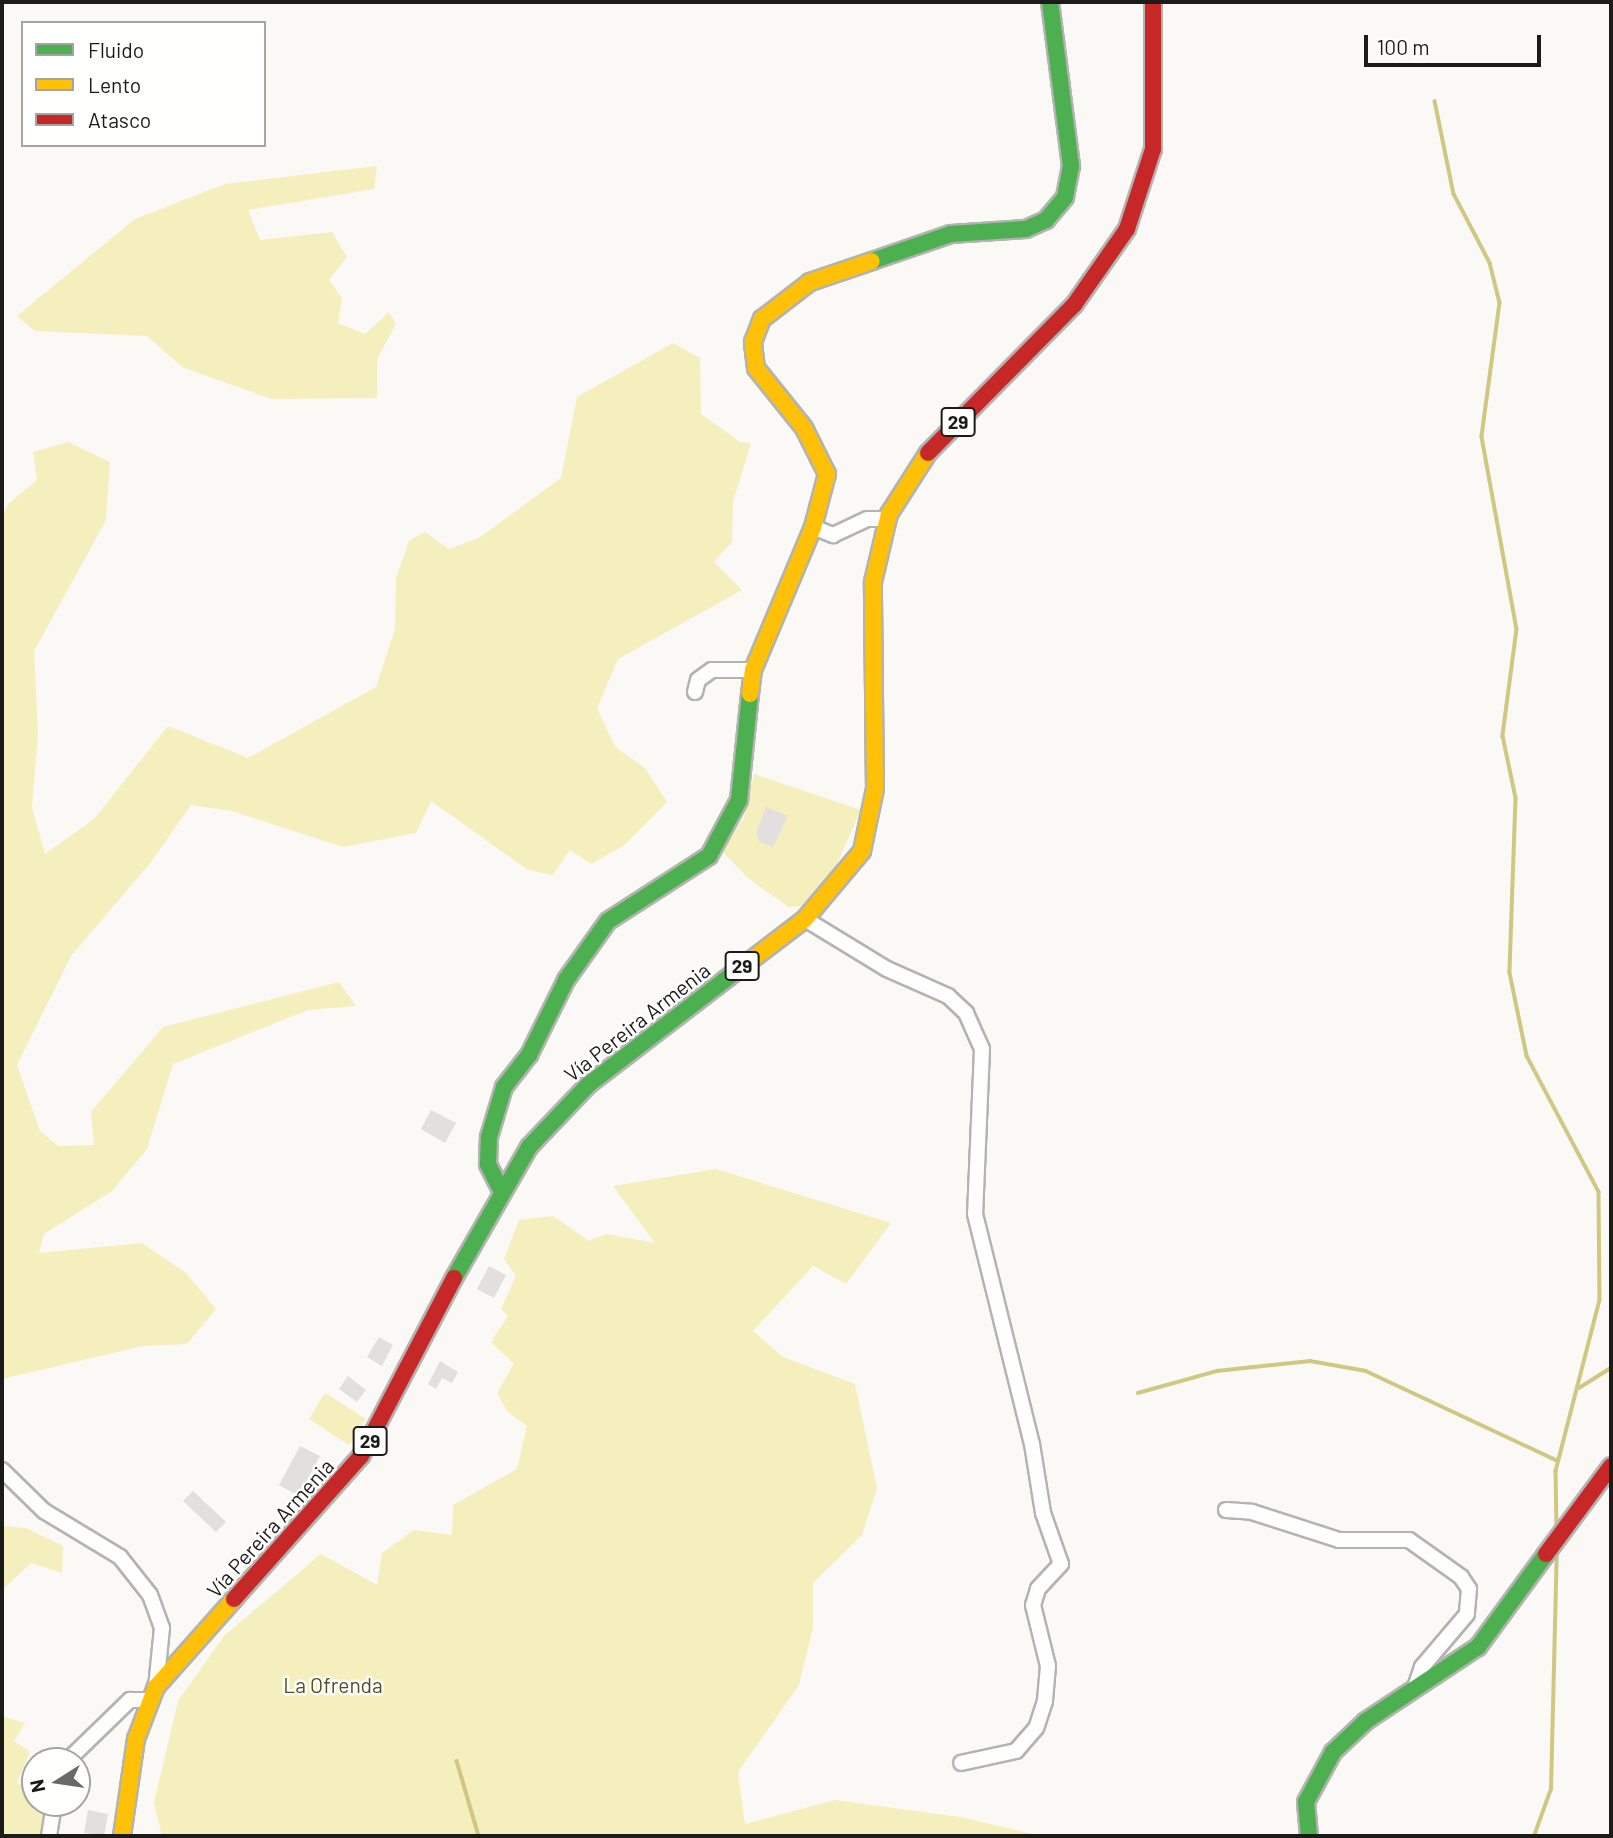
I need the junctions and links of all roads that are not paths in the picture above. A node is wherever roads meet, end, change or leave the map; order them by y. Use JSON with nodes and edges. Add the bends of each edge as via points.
{"nodes":[{"id":1,"x":1049,"y":2,"type":"edge"},
{"id":2,"x":1153,"y":2,"type":"edge"},
{"id":3,"x":888,"y":519,"type":"junction"},
{"id":4,"x":813,"y":527,"type":"junction"},
{"id":5,"x":753,"y":670,"type":"junction"},
{"id":6,"x":695,"y":692,"type":"dead end"},
{"id":7,"x":805,"y":919,"type":"junction"},
{"id":8,"x":501,"y":1190,"type":"junction"},
{"id":9,"x":1611,"y":1466,"type":"edge"},
{"id":10,"x":2,"y":1470,"type":"edge"},
{"id":11,"x":1226,"y":1510,"type":"dead end"},
{"id":12,"x":1413,"y":1691,"type":"junction"},
{"id":13,"x":152,"y":1693,"type":"junction"},
{"id":14,"x":81,"y":1747,"type":"edge"},
{"id":15,"x":961,"y":1763,"type":"dead end"},
{"id":16,"x":51,"y":1817,"type":"edge"},
{"id":17,"x":48,"y":1836,"type":"edge"},
{"id":18,"x":122,"y":1836,"type":"edge"},
{"id":19,"x":1309,"y":1836,"type":"edge"}],
"edges":[{"from":1,"to":4,"type":"main road","via":[[1071,166],[1065,197],[1046,220],[1026,229],[951,233],[810,282],[762,319],[753,342],[756,368],[824,462],[826,486]]},
{"from":2,"to":3,"type":"main road","name":"Vía Pereira Armenia","number":"29","via":[[1153,149],[1127,229],[1074,305],[926,455]]},
{"from":3,"to":4,"type":"street","via":[[868,519],[833,534]]},
{"from":3,"to":7,"type":"main road","name":"Vía Pereira Armenia","number":"29","via":[[872,600],[876,766],[872,822],[853,865]]},
{"from":4,"to":5,"type":"main road"},
{"from":5,"to":6,"type":"street","via":[[712,670],[698,680]]},
{"from":5,"to":8,"type":"main road","via":[[739,800],[709,856],[608,921],[566,980],[528,1055],[504,1087],[489,1137],[488,1164]]},
{"from":7,"to":8,"type":"main road","name":"Vía Pereira Armenia","number":"29","via":[[587,1084],[542,1130]]},
{"from":7,"to":15,"type":"street","via":[[887,969],[948,996],[965,1013],[982,1049],[975,1214],[1032,1444],[1043,1513],[1061,1564],[1038,1589],[1033,1605],[1048,1666],[1036,1728],[1016,1751]]},
{"from":8,"to":13,"type":"main road","name":"Vía Pereira Armenia","number":"29","via":[[361,1455]]},
{"from":9,"to":12,"type":"main road","via":[[1478,1647]]},
{"from":10,"to":13,"type":"street","via":[[44,1511],[120,1557],[150,1595],[162,1628]]},
{"from":11,"to":12,"type":"street","via":[[1252,1513],[1339,1540],[1409,1540],[1461,1577],[1469,1589],[1467,1614],[1422,1667]]},
{"from":12,"to":19,"type":"main road","via":[[1366,1721],[1333,1752],[1306,1802]]},
{"from":13,"to":14,"type":"street","via":[[130,1700]]},
{"from":13,"to":18,"type":"main road","name":"Vía Pereira Armenia","number":"29","via":[[136,1739]]},
{"from":16,"to":17,"type":"street"}]}
